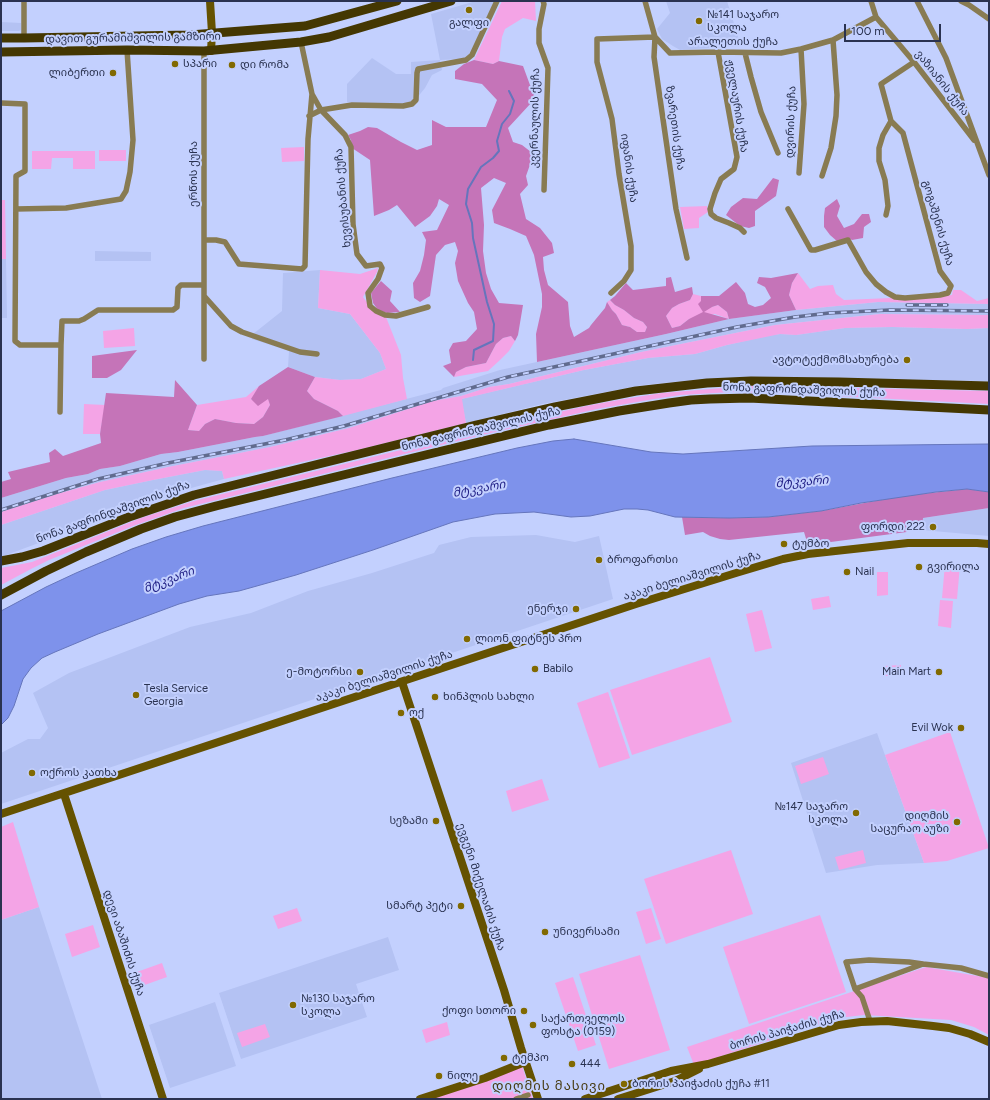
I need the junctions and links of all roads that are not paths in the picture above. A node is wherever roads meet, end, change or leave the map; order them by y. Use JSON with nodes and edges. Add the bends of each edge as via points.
{"nodes":[{"id":1,"x":24,"y":1,"type":"edge"},
{"id":2,"x":210,"y":1,"type":"edge"},
{"id":3,"x":397,"y":1,"type":"edge"},
{"id":4,"x":451,"y":1,"type":"edge"},
{"id":5,"x":497,"y":1,"type":"edge"},
{"id":6,"x":543,"y":1,"type":"edge"},
{"id":7,"x":646,"y":1,"type":"edge"},
{"id":8,"x":871,"y":1,"type":"edge"},
{"id":9,"x":917,"y":1,"type":"edge"},
{"id":10,"x":961,"y":1,"type":"edge"},
{"id":11,"x":876,"y":16,"type":"junction"},
{"id":12,"x":989,"y":19,"type":"edge"},
{"id":13,"x":212,"y":33,"type":"junction"},
{"id":14,"x":655,"y":37,"type":"junction"},
{"id":15,"x":1,"y":38,"type":"edge"},
{"id":16,"x":24,"y":38,"type":"junction"},
{"id":17,"x":834,"y":40,"type":"junction"},
{"id":18,"x":301,"y":42,"type":"junction"},
{"id":19,"x":801,"y":49,"type":"junction"},
{"id":20,"x":127,"y":50,"type":"junction"},
{"id":21,"x":208,"y":51,"type":"junction"},
{"id":22,"x":1,"y":52,"type":"edge"},
{"id":23,"x":718,"y":52,"type":"junction"},
{"id":24,"x":746,"y":53,"type":"junction"},
{"id":25,"x":914,"y":62,"type":"junction"},
{"id":26,"x":312,"y":94,"type":"junction"},
{"id":27,"x":1,"y":103,"type":"edge"},
{"id":28,"x":321,"y":110,"type":"junction"},
{"id":29,"x":310,"y":116,"type":"junction"},
{"id":30,"x":891,"y":121,"type":"junction"},
{"id":31,"x":977,"y":144,"type":"junction"},
{"id":32,"x":778,"y":153,"type":"dead end"},
{"id":33,"x":799,"y":173,"type":"dead end"},
{"id":34,"x":989,"y":175,"type":"edge"},
{"id":35,"x":822,"y":176,"type":"dead end"},
{"id":36,"x":544,"y":190,"type":"dead end"},
{"id":37,"x":16,"y":209,"type":"junction"},
{"id":38,"x":788,"y":209,"type":"dead end"},
{"id":39,"x":886,"y":215,"type":"dead end"},
{"id":40,"x":744,"y":232,"type":"dead end"},
{"id":41,"x":204,"y":240,"type":"junction"},
{"id":42,"x":687,"y":258,"type":"dead end"},
{"id":43,"x":204,"y":285,"type":"junction"},
{"id":44,"x":611,"y":293,"type":"dead end"},
{"id":45,"x":204,"y":297,"type":"junction"},
{"id":46,"x":428,"y":307,"type":"dead end"},
{"id":47,"x":61,"y":345,"type":"junction"},
{"id":48,"x":317,"y":354,"type":"dead end"},
{"id":49,"x":204,"y":359,"type":"dead end"},
{"id":50,"x":989,"y":386,"type":"edge"},
{"id":51,"x":989,"y":410,"type":"edge"},
{"id":52,"x":60,"y":412,"type":"dead end"},
{"id":53,"x":989,"y":544,"type":"edge"},
{"id":54,"x":1,"y":561,"type":"edge"},
{"id":55,"x":2,"y":594,"type":"edge"},
{"id":56,"x":402,"y":682,"type":"junction"},
{"id":57,"x":64,"y":794,"type":"junction"},
{"id":58,"x":1,"y":814,"type":"edge"},
{"id":59,"x":923,"y":964,"type":"junction"},
{"id":60,"x":989,"y":976,"type":"edge"},
{"id":61,"x":855,"y":989,"type":"junction"},
{"id":62,"x":870,"y":1021,"type":"junction"},
{"id":63,"x":989,"y":1042,"type":"edge"},
{"id":64,"x":525,"y":1062,"type":"junction"},
{"id":65,"x":708,"y":1064,"type":"junction"},
{"id":66,"x":683,"y":1069,"type":"junction"},
{"id":67,"x":681,"y":1078,"type":"junction"},
{"id":68,"x":646,"y":1079,"type":"junction"},
{"id":69,"x":647,"y":1090,"type":"junction"},
{"id":70,"x":528,"y":1095,"type":"dead end"},
{"id":71,"x":163,"y":1099,"type":"edge"},
{"id":72,"x":420,"y":1099,"type":"edge"},
{"id":73,"x":516,"y":1099,"type":"edge"},
{"id":74,"x":538,"y":1099,"type":"edge"},
{"id":75,"x":585,"y":1099,"type":"edge"},
{"id":76,"x":618,"y":1099,"type":"edge"}],
"edges":[{"from":1,"to":16,"type":"street"},
{"from":2,"to":13,"type":"main road"},
{"from":3,"to":13,"type":"main road","name":"დავით გურამიშვილის გამზირი","via":[[306,26]]},
{"from":4,"to":18,"type":"main road","name":"დავით გურამიშვილის გამზირი","via":[[329,37]]},
{"from":5,"to":28,"type":"street","via":[[472,55],[466,60],[418,69],[416,100],[412,104],[352,105]]},
{"from":6,"to":36,"type":"street","name":"კვერნაულის ქუჩა","via":[[539,43],[548,68]]},
{"from":7,"to":14,"type":"street","name":"ზვარეთის ქუჩა"},
{"from":8,"to":11,"type":"street"},
{"from":9,"to":31,"type":"street","via":[[946,58]]},
{"from":10,"to":12,"type":"street"},
{"from":11,"to":17,"type":"street","name":"არალეთის ქუჩა"},
{"from":11,"to":25,"type":"street","name":"ვაზიანის ქუჩა"},
{"from":13,"to":16,"type":"main road","name":"დავით გურამიშვილის გამზირი"},
{"from":13,"to":21,"type":"main road"},
{"from":14,"to":23,"type":"street","name":"არალეთის ქუჩა","via":[[670,53]]},
{"from":14,"to":42,"type":"street","name":"ზვარეთის ქუჩა","via":[[654,57],[676,209]]},
{"from":14,"to":44,"type":"street","name":"იფანის ქუჩა","via":[[597,39],[596,62],[612,119],[631,246],[631,270]]},
{"from":15,"to":16,"type":"main road","name":"დავით გურამიშვილის გამზირი"},
{"from":17,"to":19,"type":"street","name":"არალეთის ქუჩა"},
{"from":17,"to":35,"type":"street","via":[[836,116],[831,148]]},
{"from":18,"to":21,"type":"main road","name":"დავით გურამიშვილის გამზირი"},
{"from":18,"to":26,"type":"street","name":"ხევისუბანის ქუჩა"},
{"from":19,"to":24,"type":"street","name":"არალეთის ქუჩა","via":[[781,53]]},
{"from":19,"to":33,"type":"street","name":"დვირის ქუჩა","via":[[804,104]]},
{"from":20,"to":21,"type":"main road","name":"დავით გურამიშვილის გამზირი"},
{"from":20,"to":22,"type":"main road","name":"დავით გურამიშვილის გამზირი"},
{"from":20,"to":37,"type":"street","via":[[133,140],[130,172],[126,191],[121,199],[66,208]]},
{"from":21,"to":41,"type":"street","name":"ერწოს ქუჩა"},
{"from":23,"to":24,"type":"street","name":"არალეთის ქუჩა"},
{"from":23,"to":40,"type":"street","name":"ჟველაურის ქუჩა","via":[[737,157],[734,169],[721,179],[710,209],[716,218]]},
{"from":24,"to":32,"type":"street","via":[[761,112]]},
{"from":25,"to":30,"type":"street","name":"გოგაშენის ქუჩა","via":[[881,84]]},
{"from":25,"to":31,"type":"street","name":"ვაზიანის ქუჩა"},
{"from":26,"to":28,"type":"street","name":"ხევისუბანის ქუჩა"},
{"from":26,"to":29,"type":"street","name":"ხევისუბანის ქუჩა"},
{"from":27,"to":37,"type":"street","via":[[25,104],[25,171],[16,176]]},
{"from":28,"to":29,"type":"street"},
{"from":28,"to":46,"type":"street","name":"ხევისუბანის ქუჩა","via":[[345,135],[351,148],[353,224],[357,254],[366,266],[380,264],[382,268],[368,293],[370,306],[385,315],[396,316]]},
{"from":29,"to":41,"type":"street","name":"ხევისუბანის ქუჩა","via":[[305,266],[302,269],[239,264],[225,242]]},
{"from":30,"to":38,"type":"street","name":"გოგაშენის ქუჩა","via":[[903,133],[940,270],[951,286],[948,293],[895,297],[876,284],[866,272],[848,240],[811,250]]},
{"from":30,"to":39,"type":"street","via":[[879,148],[888,206]]},
{"from":31,"to":34,"type":"street"},
{"from":37,"to":47,"type":"street","via":[[15,341],[20,345]]},
{"from":41,"to":43,"type":"street","name":"ერწოს ქუჩა"},
{"from":43,"to":45,"type":"street","name":"ერწოს ქუჩა"},
{"from":43,"to":47,"type":"street","via":[[178,288],[177,307],[173,310],[98,310],[84,320],[62,321]]},
{"from":45,"to":48,"type":"street","via":[[221,316],[242,332],[300,352]]},
{"from":45,"to":49,"type":"street","name":"ერწოს ქუჩა"},
{"from":47,"to":52,"type":"street"},
{"from":50,"to":54,"type":"main road","name":"ნონა გაფრინდაშვილის ქუჩა","via":[[752,381],[636,391],[555,407],[194,495],[136,514],[43,551]]},
{"from":51,"to":55,"type":"main road","name":"ნონა გაფრინდაშვილის ქუჩა","via":[[743,398],[684,401],[619,410],[175,517],[86,552]]},
{"from":53,"to":56,"type":"main road","name":"აკაკი ბელიაშვილის ქუჩა","via":[[908,543],[783,559],[643,602]]},
{"from":56,"to":57,"type":"main road","name":"აკაკი ბელიაშვილის ქუჩა"},
{"from":56,"to":64,"type":"main road","name":"ევგენი მიქელაძის ქუჩა","via":[[504,990]]},
{"from":57,"to":58,"type":"main road","name":"აკაკი ბელიაშვილის ქუჩა"},
{"from":57,"to":71,"type":"main road","name":"დევი აბაშიძის ქუჩა"},
{"from":59,"to":60,"type":"street","via":[[961,968]]},
{"from":59,"to":61,"type":"street"},
{"from":59,"to":61,"type":"street","via":[[869,960],[846,962]]},
{"from":61,"to":62,"type":"street","via":[[862,997]]},
{"from":62,"to":63,"type":"main road","name":"ბორის პაიჭაძის ქუჩა","via":[[949,1028]]},
{"from":62,"to":65,"type":"main road","name":"ბორის პაიჭაძის ქუჩა","via":[[839,1025]]},
{"from":64,"to":72,"type":"main road"},
{"from":64,"to":74,"type":"main road","name":"ევგენი მიქელაძის ქუჩა"},
{"from":65,"to":66,"type":"main road","name":"ბორის პაიჭაძის ქუჩა"},
{"from":65,"to":67,"type":"main road","name":"ბორის პაიჭაძის ქუჩა"},
{"from":66,"to":67,"type":"main road","via":[[684,1074]]},
{"from":66,"to":68,"type":"main road","name":"ბორის პაიჭაძის ქუჩა"},
{"from":67,"to":69,"type":"main road","name":"ბორის პაიჭაძის ქუჩა"},
{"from":68,"to":69,"type":"main road"},
{"from":68,"to":75,"type":"main road","name":"ბორის პაიჭაძის ქუჩა"},
{"from":69,"to":76,"type":"main road","name":"ბორის პაიჭაძის ქუჩა"},
{"from":70,"to":73,"type":"street"}]}
